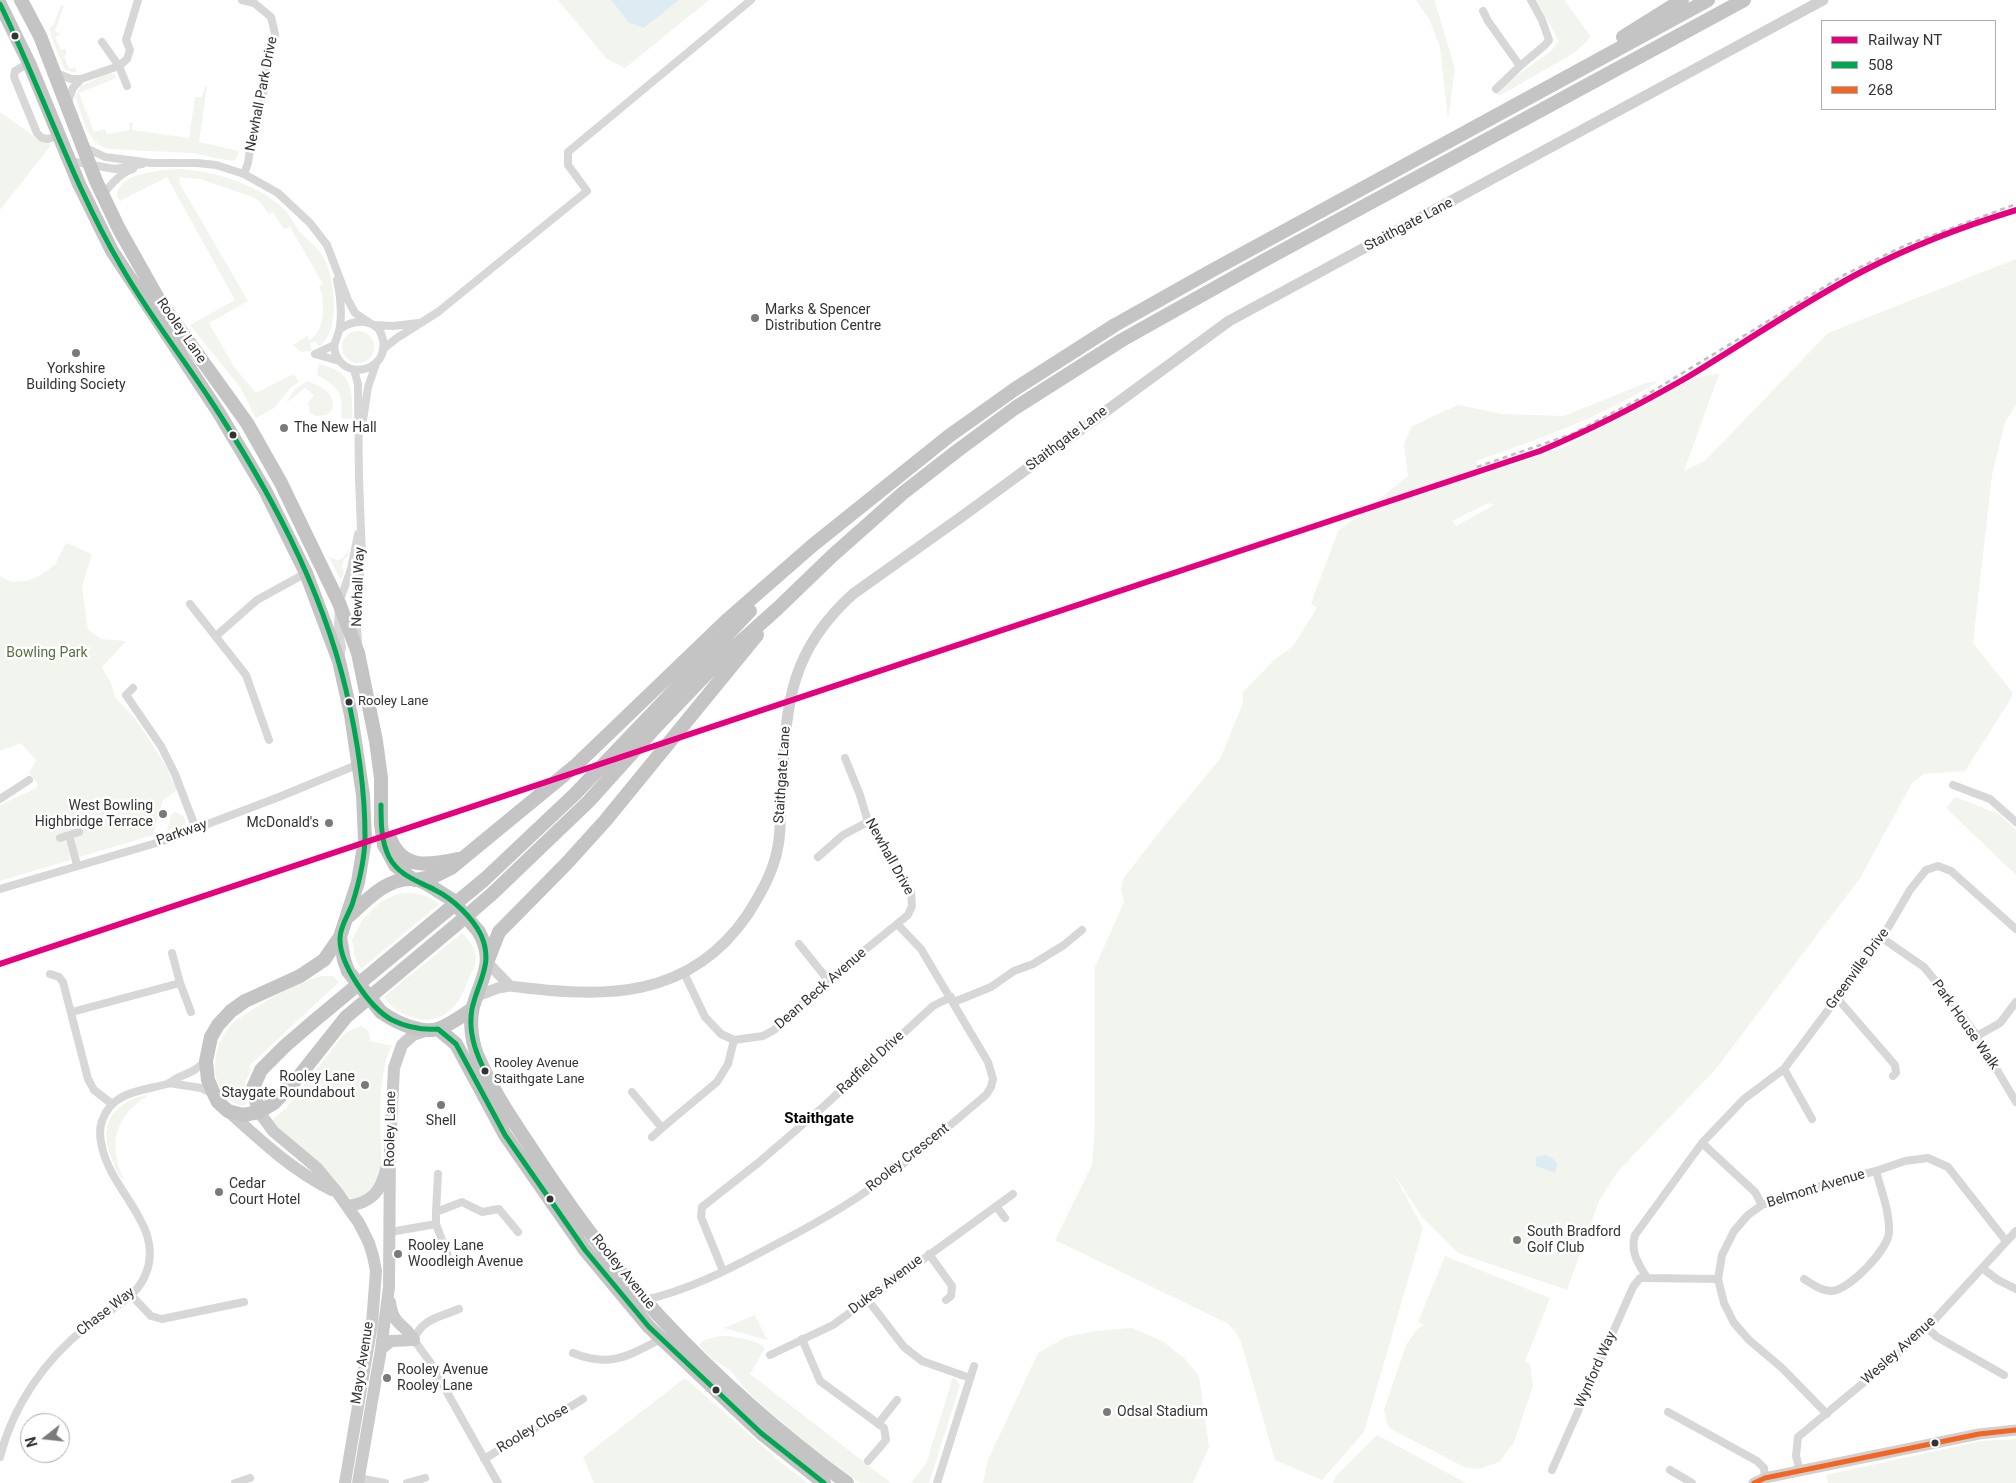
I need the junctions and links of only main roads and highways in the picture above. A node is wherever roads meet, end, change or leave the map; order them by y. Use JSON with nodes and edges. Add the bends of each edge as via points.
{"nodes":[{"id":1,"x":21,"y":0,"type":"edge"},
{"id":2,"x":1682,"y":0,"type":"edge"},
{"id":3,"x":1708,"y":0,"type":"edge"},
{"id":4,"x":1744,"y":0,"type":"edge"},
{"id":5,"x":0,"y":4,"type":"edge"},
{"id":6,"x":1583,"y":68,"type":"junction"},
{"id":7,"x":813,"y":545,"type":"junction"},
{"id":8,"x":778,"y":608,"type":"junction"},
{"id":9,"x":381,"y":798,"type":"junction"},
{"id":10,"x":462,"y":858,"type":"junction"},
{"id":11,"x":414,"y":880,"type":"junction"},
{"id":12,"x":348,"y":916,"type":"junction"},
{"id":13,"x":340,"y":937,"type":"junction"},
{"id":14,"x":487,"y":961,"type":"junction"},
{"id":15,"x":475,"y":1002,"type":"junction"},
{"id":16,"x":433,"y":1029,"type":"junction"},
{"id":17,"x":228,"y":1111,"type":"junction"},
{"id":18,"x":259,"y":1112,"type":"junction"},
{"id":19,"x":390,"y":1147,"type":"junction"},
{"id":20,"x":337,"y":1192,"type":"junction"},
{"id":21,"x":347,"y":1206,"type":"junction"},
{"id":22,"x":390,"y":1246,"type":"joint"},
{"id":23,"x":389,"y":1287,"type":"junction"},
{"id":24,"x":381,"y":1350,"type":"junction"},
{"id":25,"x":358,"y":1481,"type":"edge"},
{"id":26,"x":345,"y":1483,"type":"edge"},
{"id":27,"x":824,"y":1483,"type":"edge"},
{"id":28,"x":846,"y":1483,"type":"edge"}],
"edges":[{"from":1,"to":9,"type":"highway","name":"Rooley Lane","via":[[40,36],[102,196],[140,269],[246,423],[281,483],[339,603],[358,653],[380,762]]},
{"from":2,"to":6,"type":"highway","via":[[1624,36]]},
{"from":3,"to":6,"type":"highway"},
{"from":4,"to":8,"type":"highway","via":[[1263,261],[1071,371],[1015,408],[903,494]]},
{"from":5,"to":12,"type":"highway","name":"Rooley Lane","via":[[112,251],[224,421],[266,492],[306,573],[339,661],[359,764],[365,840]]},
{"from":6,"to":7,"type":"highway","via":[[1115,325],[949,436]]},
{"from":7,"to":10,"type":"highway","via":[[728,620],[575,766]]},
{"from":7,"to":18,"type":"highway","via":[[540,828],[445,915],[314,1021],[261,1070],[253,1088]]},
{"from":8,"to":14,"type":"highway","via":[[605,821],[499,932]]},
{"from":8,"to":18,"type":"highway","via":[[719,661],[589,801],[530,858],[456,926],[346,1017],[283,1094]]},
{"from":9,"to":10,"type":"highway","via":[[388,833],[396,850],[404,857],[430,865]]},
{"from":9,"to":11,"type":"highway","name":"Rooley Lane","via":[[384,845],[395,865]]},
{"from":10,"to":11,"type":"highway","via":[[444,872]]},
{"from":11,"to":12,"type":"highway","via":[[387,886]]},
{"from":11,"to":14,"type":"highway","bridge":true,"via":[[451,899],[479,932]]},
{"from":12,"to":13,"type":"highway"},
{"from":13,"to":16,"type":"highway","bridge":true,"via":[[348,970],[382,1012],[392,1019]]},
{"from":13,"to":17,"type":"highway","via":[[318,965],[245,1001],[218,1025],[211,1037],[206,1061],[208,1080],[218,1102]]},
{"from":14,"to":15,"type":"highway"},
{"from":15,"to":16,"type":"highway"},
{"from":15,"to":28,"type":"highway","name":"Rooley Avenue","via":[[472,1030],[481,1064],[506,1109],[596,1241],[660,1317],[694,1351],[770,1423]]},
{"from":16,"to":19,"type":"main road","name":"Rooley Lane","via":[[413,1035],[402,1045],[394,1068]]},
{"from":16,"to":27,"type":"highway","name":"Rooley Avenue","via":[[456,1044],[505,1135],[585,1250],[661,1339],[761,1433]]},
{"from":17,"to":18,"type":"highway","via":[[243,1115]]},
{"from":17,"to":20,"type":"main road","via":[[313,1180]]},
{"from":18,"to":20,"type":"main road","via":[[273,1131],[317,1168]]},
{"from":19,"to":21,"type":"main road","via":[[379,1190],[364,1203]]},
{"from":19,"to":22,"type":"main road","name":"Rooley Lane"},
{"from":20,"to":21,"type":"main road","name":"Mayo Avenue"},
{"from":21,"to":26,"type":"main road","name":"Mayo Avenue","via":[[369,1243],[376,1271],[372,1324]]},
{"from":22,"to":23,"type":"main road","name":"Mayo Avenue"},
{"from":23,"to":24,"type":"main road","name":"Mayo Avenue"},
{"from":23,"to":24,"type":"main road","via":[[397,1324],[414,1340],[391,1341]]},
{"from":24,"to":25,"type":"main road","name":"Mayo Avenue"}]}
